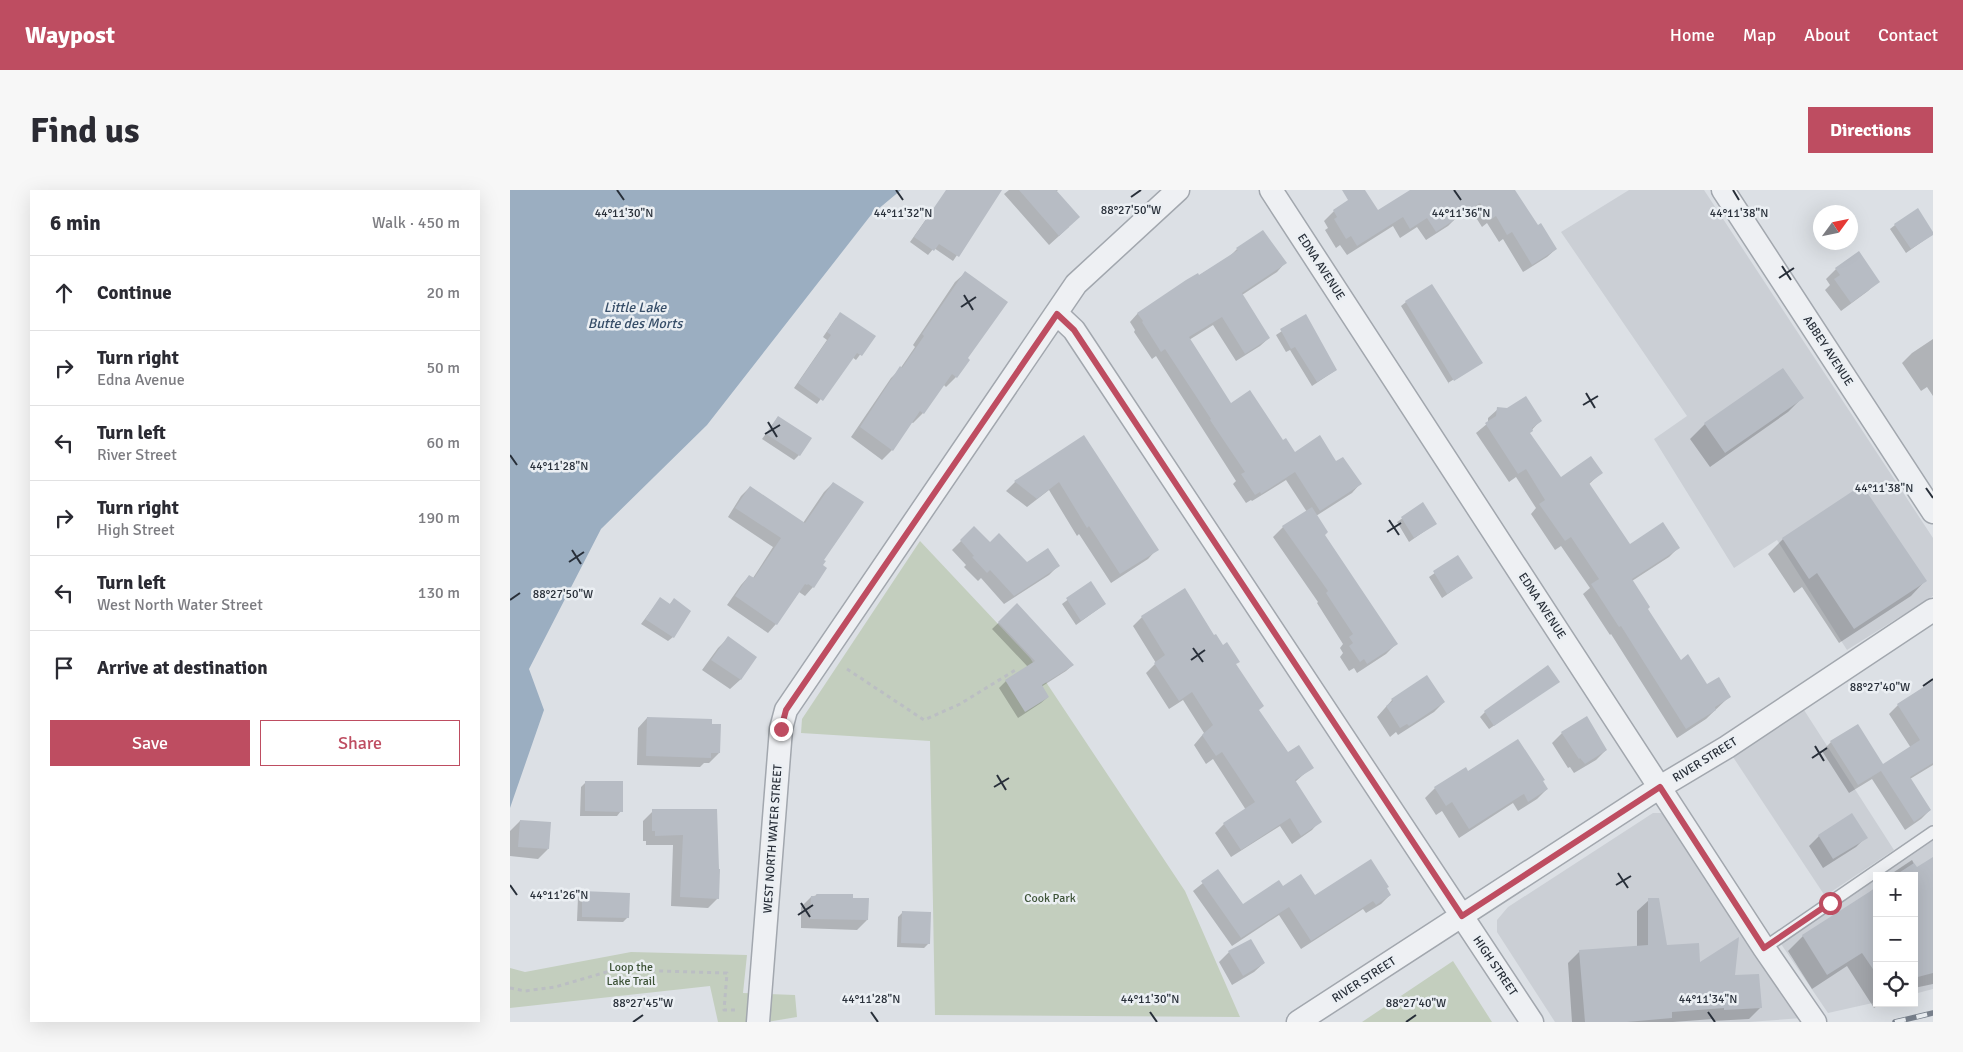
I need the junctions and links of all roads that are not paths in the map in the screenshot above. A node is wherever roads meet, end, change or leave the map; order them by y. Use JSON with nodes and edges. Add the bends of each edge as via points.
{"nodes":[{"id":1,"x":1178,"y":190,"type":"edge"},
{"id":2,"x":1271,"y":190,"type":"edge"},
{"id":3,"x":1723,"y":190,"type":"edge"},
{"id":4,"x":1057,"y":314,"type":"junction"},
{"id":5,"x":1930,"y":502,"type":"edge"},
{"id":6,"x":1933,"y":610,"type":"edge"},
{"id":7,"x":1660,"y":787,"type":"junction"},
{"id":8,"x":1933,"y":832,"type":"edge"},
{"id":9,"x":1462,"y":916,"type":"junction"},
{"id":10,"x":1764,"y":948,"type":"junction"},
{"id":11,"x":758,"y":1022,"type":"edge"},
{"id":12,"x":1298,"y":1022,"type":"edge"},
{"id":13,"x":1532,"y":1022,"type":"edge"},
{"id":14,"x":1815,"y":1022,"type":"edge"}],
"edges":[{"from":1,"to":4,"type":"street","name":"WEST NORTH WATER STREET","via":[[1076,284]]},
{"from":2,"to":7,"type":"street","name":"EDNA AVENUE"},
{"from":3,"to":5,"type":"street","name":"ABBEY AVENUE"},
{"from":4,"to":9,"type":"street","name":"HIGH STREET","via":[[1074,330]]},
{"from":4,"to":11,"type":"street","name":"WEST NORTH WATER STREET","via":[[786,710],[781,729]]},
{"from":6,"to":7,"type":"street","name":"RIVER STREET","via":[[1727,747]]},
{"from":7,"to":9,"type":"street","name":"RIVER STREET"},
{"from":7,"to":10,"type":"street","name":"EDNA AVENUE"},
{"from":8,"to":10,"type":"lane"},
{"from":9,"to":12,"type":"street","name":"RIVER STREET"},
{"from":9,"to":13,"type":"street","name":"HIGH STREET"},
{"from":10,"to":14,"type":"street","name":"EDNA AVENUE"}]}
